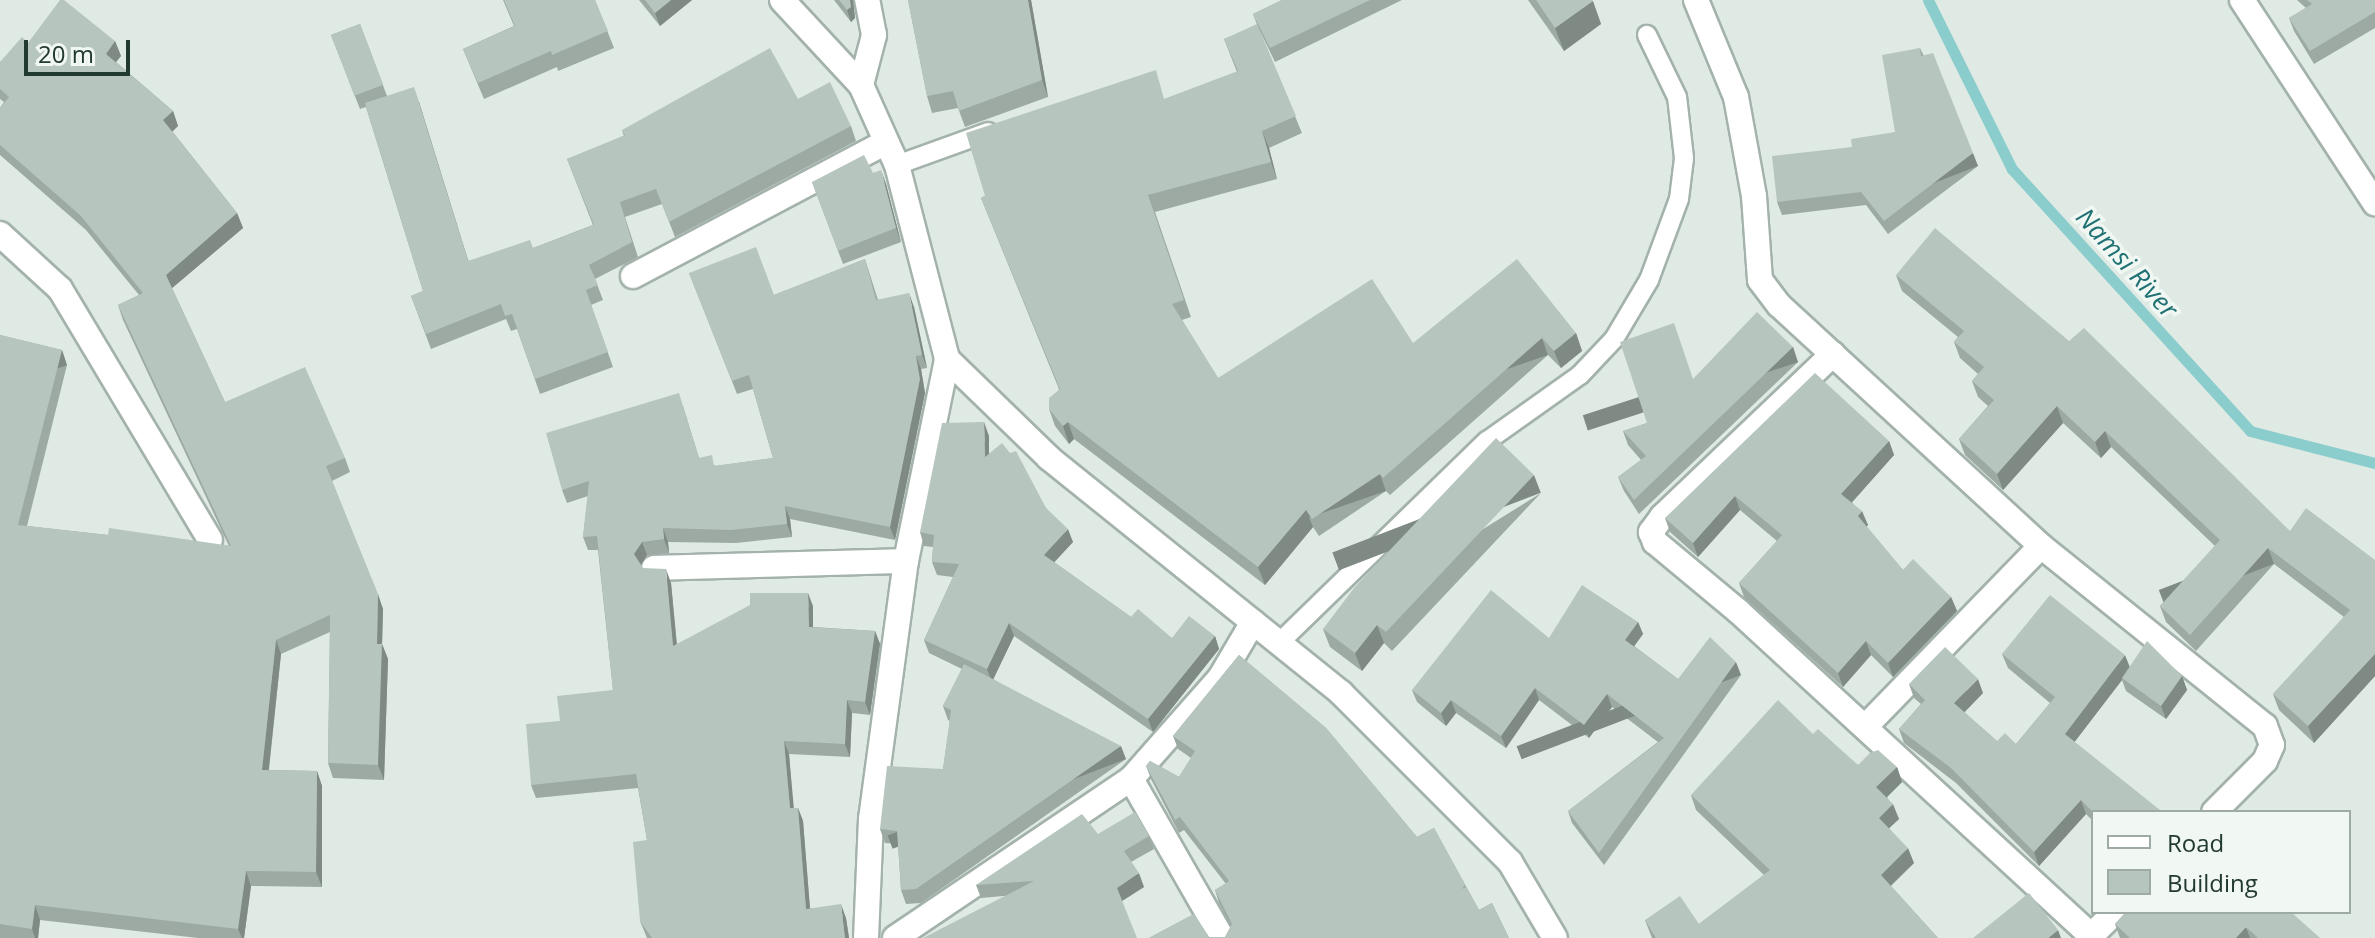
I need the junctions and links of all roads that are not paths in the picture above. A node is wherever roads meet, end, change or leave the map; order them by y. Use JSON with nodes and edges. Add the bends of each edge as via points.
{"nodes":[{"id":1,"x":782,"y":0,"type":"edge"},
{"id":2,"x":867,"y":0,"type":"edge"},
{"id":3,"x":1696,"y":0,"type":"edge"},
{"id":4,"x":2242,"y":0,"type":"edge"},
{"id":5,"x":1647,"y":35,"type":"dead end"},
{"id":6,"x":861,"y":85,"type":"junction"},
{"id":7,"x":1010,"y":124,"type":"edge"},
{"id":8,"x":886,"y":142,"type":"junction"},
{"id":9,"x":897,"y":165,"type":"junction"},
{"id":10,"x":2375,"y":203,"type":"edge"},
{"id":11,"x":0,"y":234,"type":"edge"},
{"id":12,"x":633,"y":276,"type":"dead end"},
{"id":13,"x":1833,"y":354,"type":"junction"},
{"id":14,"x":947,"y":359,"type":"junction"},
{"id":15,"x":210,"y":540,"type":"edge"},
{"id":16,"x":2041,"y":546,"type":"junction"},
{"id":17,"x":906,"y":561,"type":"junction"},
{"id":18,"x":654,"y":568,"type":"edge"},
{"id":19,"x":1253,"y":622,"type":"junction"},
{"id":20,"x":1279,"y":643,"type":"junction"},
{"id":21,"x":1865,"y":727,"type":"junction"},
{"id":22,"x":1131,"y":779,"type":"junction"},
{"id":23,"x":2216,"y":810,"type":"edge"},
{"id":24,"x":2113,"y":914,"type":"edge"},
{"id":25,"x":2092,"y":937,"type":"edge"},
{"id":26,"x":866,"y":938,"type":"edge"},
{"id":27,"x":895,"y":938,"type":"edge"},
{"id":28,"x":1222,"y":938,"type":"edge"},
{"id":29,"x":1555,"y":938,"type":"edge"}],
"edges":[{"from":1,"to":6,"type":"street"},
{"from":2,"to":6,"type":"street","via":[[874,35]]},
{"from":3,"to":13,"type":"street","via":[[1736,97],[1754,196],[1760,280],[1779,305]]},
{"from":4,"to":10,"type":"street"},
{"from":5,"to":20,"type":"lane","via":[[1677,97],[1684,158],[1679,199],[1649,280],[1614,339],[1580,375],[1487,441]]},
{"from":6,"to":8,"type":"street"},
{"from":7,"to":9,"type":"lane"},
{"from":8,"to":9,"type":"street"},
{"from":8,"to":12,"type":"street"},
{"from":9,"to":14,"type":"street"},
{"from":11,"to":15,"type":"street","via":[[60,289]]},
{"from":13,"to":16,"type":"street"},
{"from":13,"to":21,"type":"street","via":[[1651,532],[1655,542]]},
{"from":14,"to":17,"type":"street"},
{"from":14,"to":19,"type":"street","via":[[1049,458]]},
{"from":16,"to":21,"type":"street"},
{"from":16,"to":23,"type":"street","via":[[2265,726],[2272,745],[2265,761]]},
{"from":17,"to":18,"type":"street"},
{"from":17,"to":26,"type":"street","via":[[871,819]]},
{"from":19,"to":20,"type":"street"},
{"from":19,"to":22,"type":"street","via":[[1220,678]]},
{"from":20,"to":29,"type":"street","via":[[1341,693],[1510,862]]},
{"from":21,"to":25,"type":"street"},
{"from":22,"to":27,"type":"street"},
{"from":22,"to":28,"type":"street"},
{"from":24,"to":25,"type":"street"}]}
